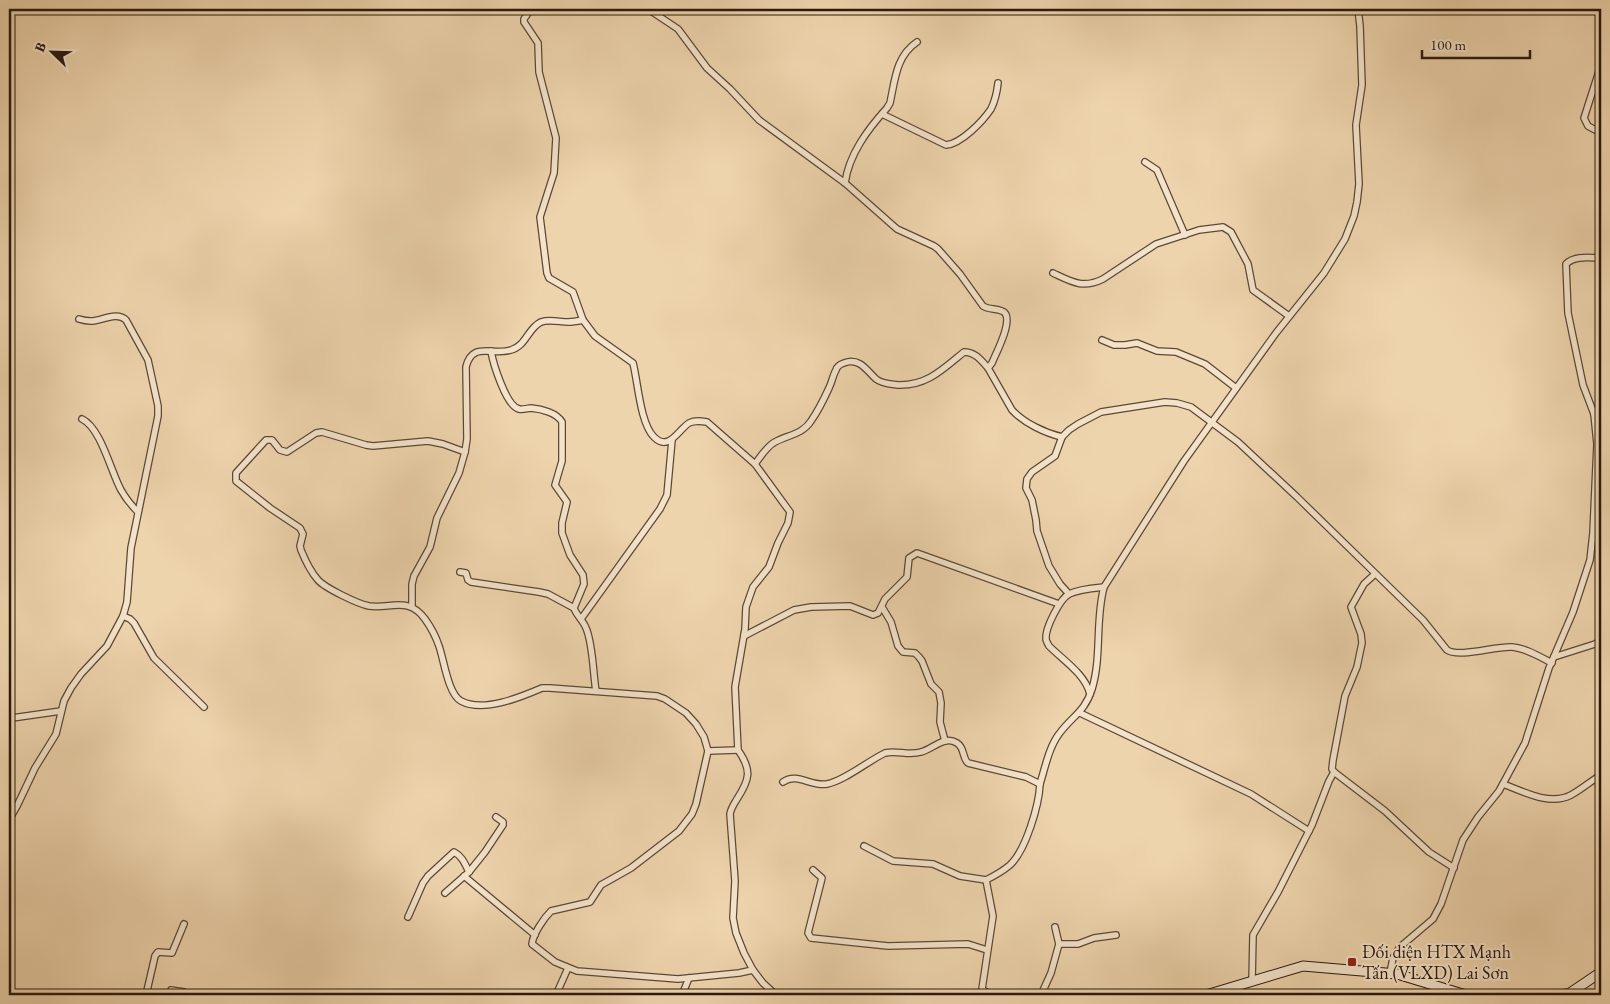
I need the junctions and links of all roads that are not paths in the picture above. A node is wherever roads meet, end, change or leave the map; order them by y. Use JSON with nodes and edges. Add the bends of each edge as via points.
{"nodes":[{"id":1,"x":531,"y":9,"type":"edge"},
{"id":2,"x":648,"y":9,"type":"edge"},
{"id":3,"x":1358,"y":9,"type":"edge"},
{"id":4,"x":917,"y":42,"type":"dead end"},
{"id":5,"x":1601,"y":65,"type":"edge"},
{"id":6,"x":998,"y":83,"type":"dead end"},
{"id":7,"x":882,"y":114,"type":"junction"},
{"id":8,"x":1601,"y":133,"type":"edge"},
{"id":9,"x":1145,"y":162,"type":"dead end"},
{"id":10,"x":845,"y":183,"type":"junction"},
{"id":11,"x":1185,"y":235,"type":"junction"},
{"id":12,"x":1601,"y":258,"type":"edge"},
{"id":13,"x":1053,"y":273,"type":"dead end"},
{"id":14,"x":1289,"y":316,"type":"junction"},
{"id":15,"x":79,"y":319,"type":"dead end"},
{"id":16,"x":584,"y":320,"type":"junction"},
{"id":17,"x":1102,"y":340,"type":"dead end"},
{"id":18,"x":491,"y":351,"type":"junction"},
{"id":19,"x":988,"y":368,"type":"junction"},
{"id":20,"x":1236,"y":388,"type":"junction"},
{"id":21,"x":1601,"y":408,"type":"edge"},
{"id":22,"x":1594,"y":414,"type":"junction"},
{"id":23,"x":82,"y":419,"type":"dead end"},
{"id":24,"x":1211,"y":422,"type":"junction"},
{"id":25,"x":1062,"y":437,"type":"junction"},
{"id":26,"x":672,"y":440,"type":"junction"},
{"id":27,"x":465,"y":452,"type":"junction"},
{"id":28,"x":755,"y":464,"type":"junction"},
{"id":29,"x":138,"y":512,"type":"junction"},
{"id":30,"x":460,"y":572,"type":"dead end"},
{"id":31,"x":1375,"y":574,"type":"junction"},
{"id":32,"x":1104,"y":587,"type":"junction"},
{"id":33,"x":1069,"y":594,"type":"junction"},
{"id":34,"x":1059,"y":604,"type":"junction"},
{"id":35,"x":412,"y":607,"type":"junction"},
{"id":36,"x":882,"y":607,"type":"junction"},
{"id":37,"x":574,"y":608,"type":"junction"},
{"id":38,"x":124,"y":616,"type":"junction"},
{"id":39,"x":581,"y":619,"type":"junction"},
{"id":40,"x":744,"y":636,"type":"junction"},
{"id":41,"x":1601,"y":640,"type":"edge"},
{"id":42,"x":1553,"y":660,"type":"junction"},
{"id":43,"x":596,"y":691,"type":"junction"},
{"id":44,"x":1090,"y":694,"type":"junction"},
{"id":45,"x":204,"y":707,"type":"dead end"},
{"id":46,"x":61,"y":711,"type":"junction"},
{"id":47,"x":1080,"y":713,"type":"junction"},
{"id":48,"x":9,"y":717,"type":"edge"},
{"id":49,"x":944,"y":741,"type":"junction"},
{"id":50,"x":738,"y":750,"type":"junction"},
{"id":51,"x":708,"y":751,"type":"junction"},
{"id":52,"x":1334,"y":772,"type":"junction"},
{"id":53,"x":1601,"y":775,"type":"edge"},
{"id":54,"x":783,"y":782,"type":"dead end"},
{"id":55,"x":1040,"y":784,"type":"junction"},
{"id":56,"x":1503,"y":784,"type":"junction"},
{"id":57,"x":496,"y":817,"type":"dead end"},
{"id":58,"x":9,"y":820,"type":"edge"},
{"id":59,"x":1309,"y":831,"type":"junction"},
{"id":60,"x":864,"y":846,"type":"dead end"},
{"id":61,"x":1454,"y":868,"type":"junction"},
{"id":62,"x":813,"y":870,"type":"dead end"},
{"id":63,"x":466,"y":874,"type":"junction"},
{"id":64,"x":986,"y":880,"type":"junction"},
{"id":65,"x":445,"y":893,"type":"dead end"},
{"id":66,"x":408,"y":917,"type":"dead end"},
{"id":67,"x":184,"y":924,"type":"dead end"},
{"id":68,"x":1054,"y":927,"type":"dead end"},
{"id":69,"x":1116,"y":934,"type":"dead end"},
{"id":70,"x":535,"y":935,"type":"junction"},
{"id":71,"x":1059,"y":944,"type":"junction"},
{"id":72,"x":987,"y":950,"type":"junction"},
{"id":73,"x":568,"y":968,"type":"junction"},
{"id":74,"x":753,"y":970,"type":"junction"},
{"id":75,"x":1601,"y":972,"type":"edge"},
{"id":76,"x":1390,"y":974,"type":"junction"},
{"id":77,"x":689,"y":978,"type":"junction"},
{"id":78,"x":1252,"y":982,"type":"junction"},
{"id":79,"x":171,"y":990,"type":"dead end"},
{"id":80,"x":146,"y":995,"type":"edge"},
{"id":81,"x":191,"y":995,"type":"edge"},
{"id":82,"x":556,"y":995,"type":"edge"},
{"id":83,"x":682,"y":995,"type":"edge"},
{"id":84,"x":776,"y":995,"type":"edge"},
{"id":85,"x":990,"y":995,"type":"edge"},
{"id":86,"x":1041,"y":995,"type":"edge"},
{"id":87,"x":1206,"y":995,"type":"edge"},
{"id":88,"x":1466,"y":995,"type":"edge"},
{"id":89,"x":1561,"y":995,"type":"edge"}],
"edges":[{"from":1,"to":16,"type":"street","via":[[524,22],[538,43],[539,72],[556,138],[554,173],[540,217],[546,273],[573,292]]},
{"from":2,"to":10,"type":"street","via":[[678,29],[708,68],[754,116]]},
{"from":3,"to":14,"type":"street","via":[[1362,85],[1356,125],[1359,184],[1354,216],[1337,255]]},
{"from":4,"to":7,"type":"street","via":[[903,55],[890,103]]},
{"from":5,"to":8,"type":"street","via":[[1584,118],[1588,126]]},
{"from":6,"to":7,"type":"street","via":[[991,109],[972,130],[952,145]]},
{"from":7,"to":10,"type":"street","via":[[863,138]]},
{"from":9,"to":11,"type":"street","via":[[1157,170]]},
{"from":10,"to":19,"type":"street","via":[[897,229],[938,249],[983,306],[1007,314],[1008,324]]},
{"from":11,"to":13,"type":"street","via":[[1156,244],[1095,283],[1078,283]]},
{"from":11,"to":14,"type":"street","via":[[1199,230],[1228,229],[1248,264],[1253,290]]},
{"from":12,"to":22,"type":"street","via":[[1580,258],[1566,264],[1568,313]]},
{"from":14,"to":20,"type":"street"},
{"from":15,"to":29,"type":"street","via":[[90,322],[117,316],[123,318],[148,360],[158,416]]},
{"from":16,"to":18,"type":"street","via":[[541,322],[518,347]]},
{"from":16,"to":26,"type":"street","via":[[595,336],[633,363],[649,430],[656,439]]},
{"from":17,"to":20,"type":"street","via":[[1114,345],[1138,343],[1157,351],[1176,352],[1205,364]]},
{"from":18,"to":27,"type":"street","via":[[474,353],[467,362]]},
{"from":18,"to":37,"type":"street","via":[[511,404],[520,409],[534,408],[552,413],[562,422],[562,461],[555,485],[567,502],[562,533],[570,555],[583,575],[584,584]]},
{"from":19,"to":25,"type":"street","via":[[1017,415]]},
{"from":19,"to":28,"type":"street","via":[[978,357],[964,352],[927,380],[909,385],[886,383],[876,379],[861,364],[847,362],[836,370],[830,388],[807,427],[775,442]]},
{"from":20,"to":24,"type":"street"},
{"from":21,"to":22,"type":"street"},
{"from":22,"to":42,"type":"street","via":[[1597,444],[1590,560]]},
{"from":23,"to":29,"type":"street","via":[[95,431],[120,488]]},
{"from":24,"to":25,"type":"street","via":[[1191,407],[1165,402],[1101,412]]},
{"from":24,"to":31,"type":"street","via":[[1238,442]]},
{"from":24,"to":32,"type":"street"},
{"from":25,"to":33,"type":"street","via":[[1055,456],[1032,472],[1026,488],[1049,566]]},
{"from":26,"to":28,"type":"street","via":[[687,424],[707,422]]},
{"from":26,"to":39,"type":"street","via":[[667,495],[660,509]]},
{"from":27,"to":35,"type":"street","via":[[459,473],[437,518],[430,548],[414,576]]},
{"from":27,"to":35,"type":"street","via":[[428,441],[373,446],[322,432],[286,452],[272,440],[266,440],[236,473],[236,481],[300,528],[303,534],[301,550],[322,584],[364,605]]},
{"from":28,"to":40,"type":"street","via":[[788,508],[790,517],[769,568],[753,587],[746,607]]},
{"from":29,"to":38,"type":"street"},
{"from":30,"to":37,"type":"street","via":[[466,573],[471,582],[548,594]]},
{"from":31,"to":42,"type":"street","via":[[1423,620],[1451,653],[1513,647]]},
{"from":31,"to":52,"type":"street","via":[[1364,584],[1351,607],[1362,643],[1357,667],[1345,696],[1332,760]]},
{"from":32,"to":33,"type":"street"},
{"from":32,"to":44,"type":"street"},
{"from":33,"to":34,"type":"street"},
{"from":34,"to":36,"type":"street","via":[[917,553],[909,558],[907,577],[885,599]]},
{"from":34,"to":44,"type":"street","via":[[1046,640],[1081,676]]},
{"from":35,"to":43,"type":"street","via":[[426,620],[453,693],[460,701],[490,706],[542,688]]},
{"from":36,"to":40,"type":"street","via":[[873,614],[850,606],[794,610]]},
{"from":36,"to":49,"type":"street","via":[[891,622],[898,646],[904,652],[919,657],[931,684],[940,692]]},
{"from":37,"to":39,"type":"street"},
{"from":38,"to":45,"type":"street","via":[[134,623],[154,658]]},
{"from":38,"to":46,"type":"street","via":[[107,646],[75,681]]},
{"from":39,"to":43,"type":"street","via":[[589,638]]},
{"from":40,"to":50,"type":"street","via":[[736,688]]},
{"from":41,"to":42,"type":"street"},
{"from":42,"to":56,"type":"street","via":[[1525,743]]},
{"from":43,"to":51,"type":"street","via":[[665,699],[696,724]]},
{"from":44,"to":47,"type":"street"},
{"from":46,"to":48,"type":"street"},
{"from":46,"to":58,"type":"street","via":[[56,734]]},
{"from":47,"to":55,"type":"street","via":[[1058,735]]},
{"from":47,"to":59,"type":"street","via":[[1251,794]]},
{"from":49,"to":54,"type":"street","via":[[919,753],[885,753],[827,784],[793,778]]},
{"from":49,"to":55,"type":"street","via":[[958,743],[968,763],[1026,777]]},
{"from":50,"to":51,"type":"street"},
{"from":50,"to":74,"type":"street","via":[[749,769],[747,781],[730,814],[734,918],[736,932]]},
{"from":51,"to":70,"type":"street","via":[[696,804],[679,831],[632,868],[601,885],[590,902],[551,911]]},
{"from":52,"to":59,"type":"street"},
{"from":52,"to":61,"type":"street","via":[[1385,811],[1429,852]]},
{"from":53,"to":56,"type":"street","via":[[1558,800]]},
{"from":55,"to":64,"type":"street","via":[[1034,816],[1019,851],[1011,865]]},
{"from":56,"to":61,"type":"street","via":[[1463,840]]},
{"from":57,"to":63,"type":"street","via":[[503,825]]},
{"from":59,"to":78,"type":"street","via":[[1253,935]]},
{"from":60,"to":64,"type":"street","via":[[893,861],[933,864],[960,876]]},
{"from":61,"to":76,"type":"street","via":[[1433,919],[1400,947],[1393,958]]},
{"from":62,"to":72,"type":"street","via":[[822,878],[808,933],[811,938],[888,946],[968,944]]},
{"from":63,"to":65,"type":"street"},
{"from":63,"to":66,"type":"street","via":[[462,858],[454,852],[423,883]]},
{"from":63,"to":70,"type":"street"},
{"from":64,"to":72,"type":"street","via":[[992,916]]},
{"from":67,"to":80,"type":"street","via":[[172,953],[156,954]]},
{"from":68,"to":71,"type":"street"},
{"from":69,"to":71,"type":"street","via":[[1078,944]]},
{"from":70,"to":73,"type":"street","via":[[532,944]]},
{"from":71,"to":86,"type":"street"},
{"from":72,"to":85,"type":"street","via":[[982,989]]},
{"from":73,"to":77,"type":"street","via":[[641,977]]},
{"from":73,"to":82,"type":"street"},
{"from":74,"to":77,"type":"street"},
{"from":74,"to":84,"type":"street"},
{"from":75,"to":89,"type":"street","via":[[1570,993]]},
{"from":76,"to":78,"type":"street","via":[[1303,966]]},
{"from":76,"to":88,"type":"street"},
{"from":77,"to":83,"type":"street"},
{"from":78,"to":87,"type":"street"},
{"from":79,"to":81,"type":"street"}]}
